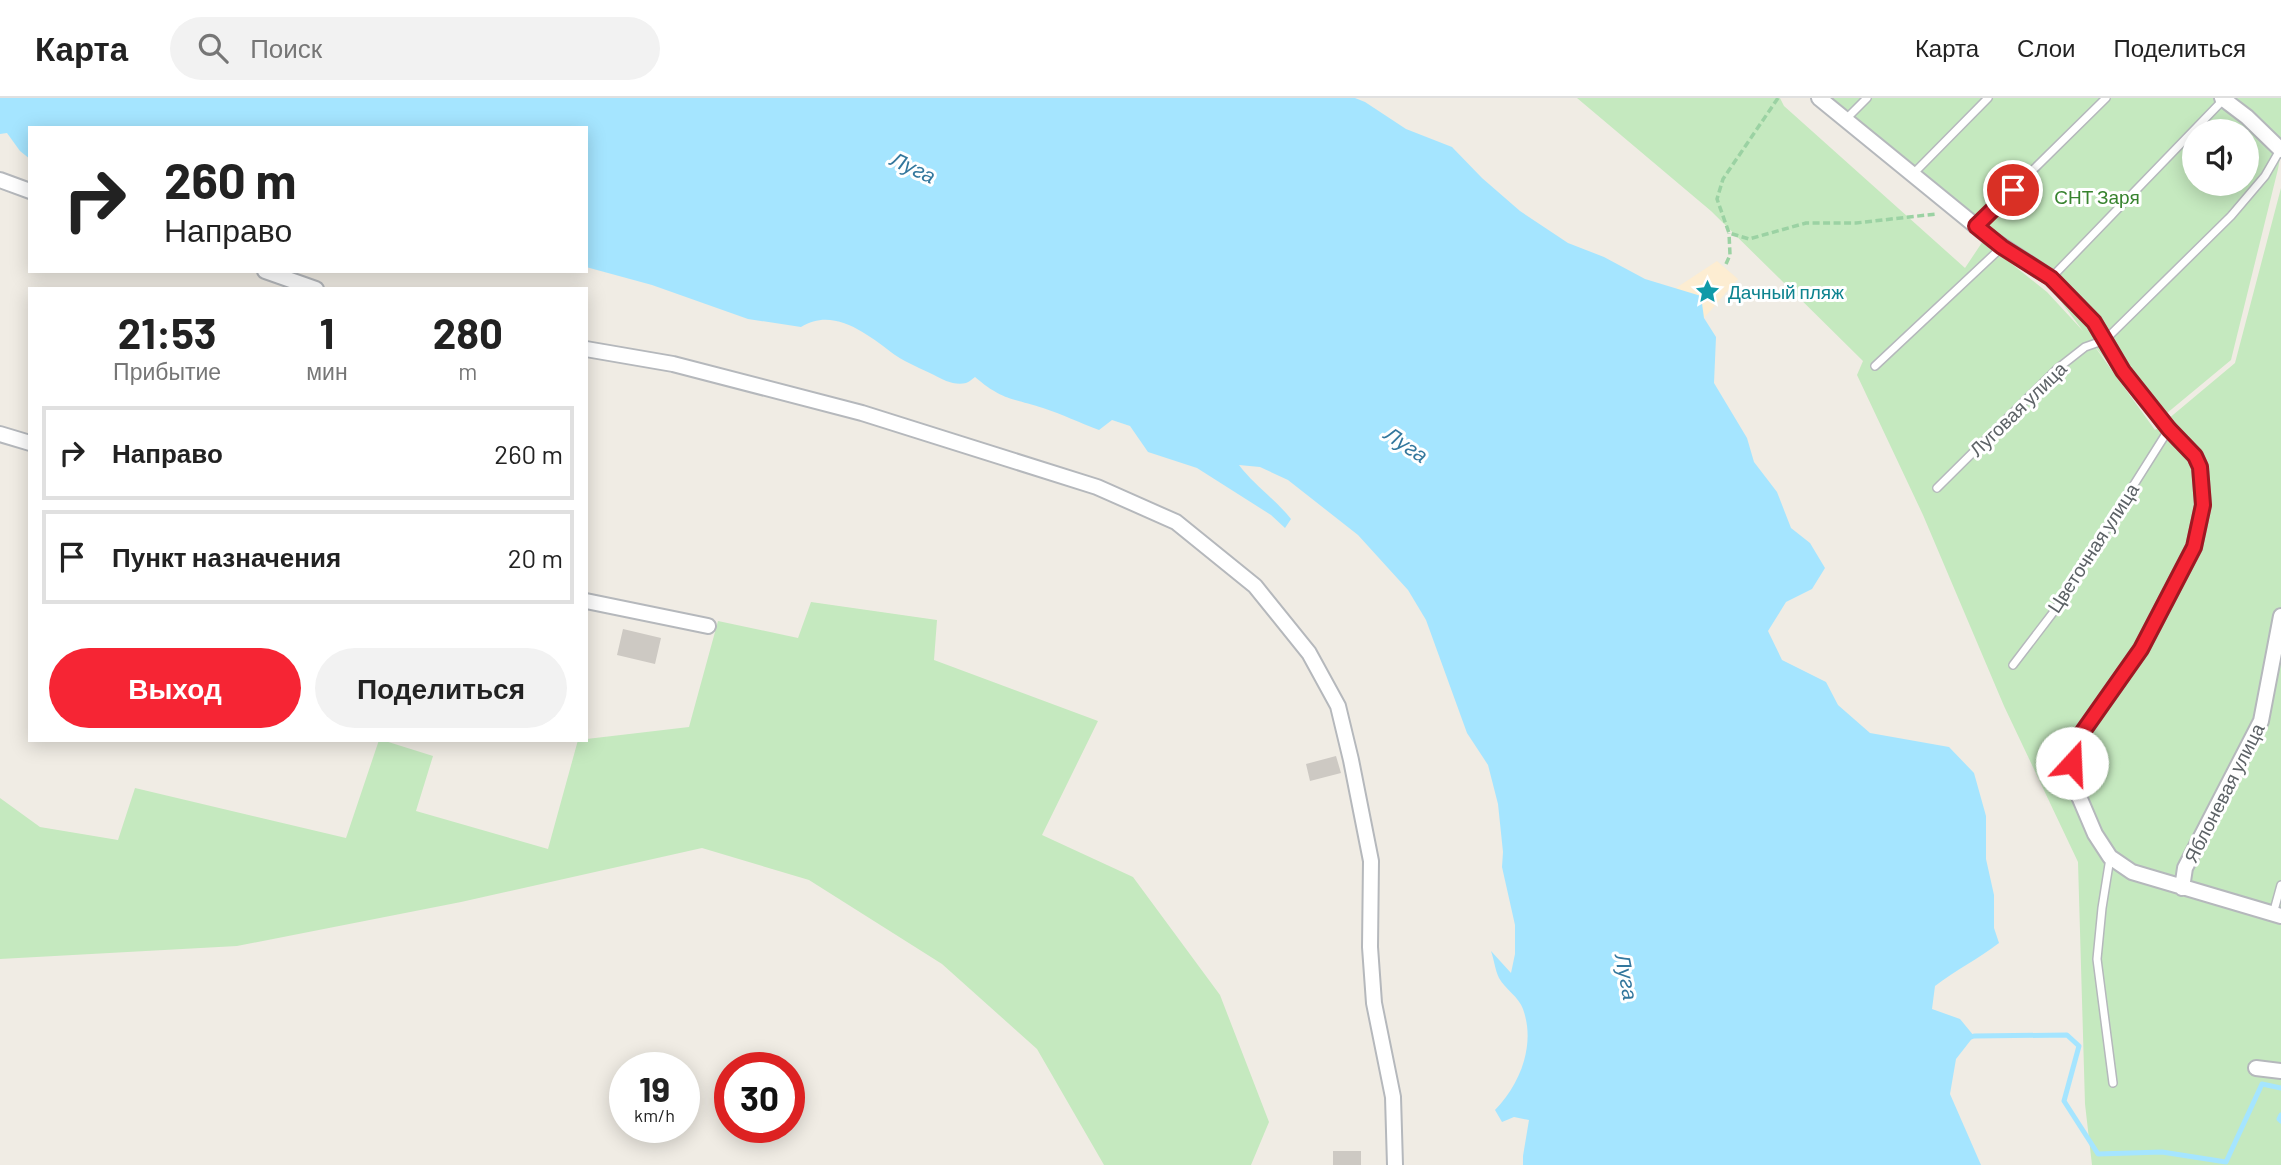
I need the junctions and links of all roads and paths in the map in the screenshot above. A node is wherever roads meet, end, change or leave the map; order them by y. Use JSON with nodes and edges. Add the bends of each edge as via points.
{"nodes":[{"id":1,"x":1778,"y":98,"type":"edge"},
{"id":2,"x":1819,"y":98,"type":"edge"},
{"id":3,"x":1867,"y":98,"type":"edge"},
{"id":4,"x":1988,"y":98,"type":"edge"},
{"id":5,"x":2106,"y":98,"type":"edge"},
{"id":6,"x":2223,"y":99,"type":"edge"},
{"id":7,"x":1846,"y":119,"type":"junction"},
{"id":8,"x":2281,"y":150,"type":"edge"},
{"id":9,"x":1913,"y":174,"type":"junction"},
{"id":10,"x":0,"y":180,"type":"edge"},
{"id":11,"x":28,"y":190,"type":"edge"},
{"id":12,"x":1958,"y":212,"type":"junction"},
{"id":13,"x":1976,"y":226,"type":"junction"},
{"id":14,"x":1729,"y":233,"type":"junction"},
{"id":15,"x":2002,"y":247,"type":"junction"},
{"id":16,"x":1726,"y":264,"type":"dead end"},
{"id":17,"x":271,"y":273,"type":"edge"},
{"id":18,"x":2051,"y":278,"type":"junction"},
{"id":19,"x":310,"y":287,"type":"edge"},
{"id":20,"x":2105,"y":340,"type":"junction"},
{"id":21,"x":588,"y":349,"type":"edge"},
{"id":22,"x":1875,"y":366,"type":"dead end"},
{"id":23,"x":2169,"y":429,"type":"junction"},
{"id":24,"x":0,"y":434,"type":"edge"},
{"id":25,"x":28,"y":442,"type":"edge"},
{"id":26,"x":1937,"y":488,"type":"dead end"},
{"id":27,"x":588,"y":601,"type":"edge"},
{"id":28,"x":2281,"y":616,"type":"edge"},
{"id":29,"x":708,"y":626,"type":"dead end"},
{"id":30,"x":2013,"y":665,"type":"dead end"},
{"id":31,"x":2110,"y":857,"type":"junction"},
{"id":32,"x":2281,"y":885,"type":"edge"},
{"id":33,"x":2182,"y":888,"type":"junction"},
{"id":34,"x":2277,"y":915,"type":"edge"},
{"id":35,"x":2256,"y":1068,"type":"dead end"},
{"id":36,"x":2281,"y":1070,"type":"edge"},
{"id":37,"x":2113,"y":1083,"type":"dead end"},
{"id":38,"x":1395,"y":1165,"type":"edge"}],
"edges":[{"from":1,"to":14,"type":"path","via":[[1723,179],[1717,199]]},
{"from":2,"to":7,"type":"street"},
{"from":3,"to":7,"type":"lane"},
{"from":4,"to":9,"type":"lane"},
{"from":5,"to":13,"type":"lane"},
{"from":6,"to":8,"type":"street"},
{"from":6,"to":18,"type":"lane"},
{"from":7,"to":9,"type":"street"},
{"from":8,"to":20,"type":"lane","name":"Луговая улица","via":[[2231,216]]},
{"from":9,"to":12,"type":"street"},
{"from":10,"to":11,"type":"street"},
{"from":12,"to":13,"type":"street"},
{"from":12,"to":14,"type":"path","via":[[1856,223],[1806,223],[1749,239]]},
{"from":13,"to":15,"type":"street"},
{"from":14,"to":16,"type":"path"},
{"from":15,"to":18,"type":"street"},
{"from":15,"to":22,"type":"lane"},
{"from":17,"to":19,"type":"street"},
{"from":18,"to":20,"type":"street","via":[[2094,322]]},
{"from":20,"to":23,"type":"street"},
{"from":20,"to":26,"type":"lane","name":"Луговая улица","via":[[2085,346],[2057,369]]},
{"from":21,"to":38,"type":"street","via":[[673,364],[862,413],[1097,487],[1176,522],[1255,586],[1309,653],[1338,706],[1348,747],[1371,861],[1374,1003],[1393,1097]]},
{"from":23,"to":30,"type":"lane","name":"Цветочная улица","via":[[2055,610]]},
{"from":23,"to":31,"type":"street","via":[[2200,467],[2203,505],[2194,547],[2141,649],[2077,740],[2072,763],[2072,780]]},
{"from":24,"to":25,"type":"street"},
{"from":27,"to":29,"type":"street"},
{"from":28,"to":33,"type":"street","name":"Яблоневая улица","via":[[2261,721],[2185,868]]},
{"from":31,"to":33,"type":"street","via":[[2132,872]]},
{"from":31,"to":37,"type":"lane","via":[[2098,959]]},
{"from":32,"to":34,"type":"lane"},
{"from":33,"to":34,"type":"street"},
{"from":35,"to":36,"type":"street"}]}
